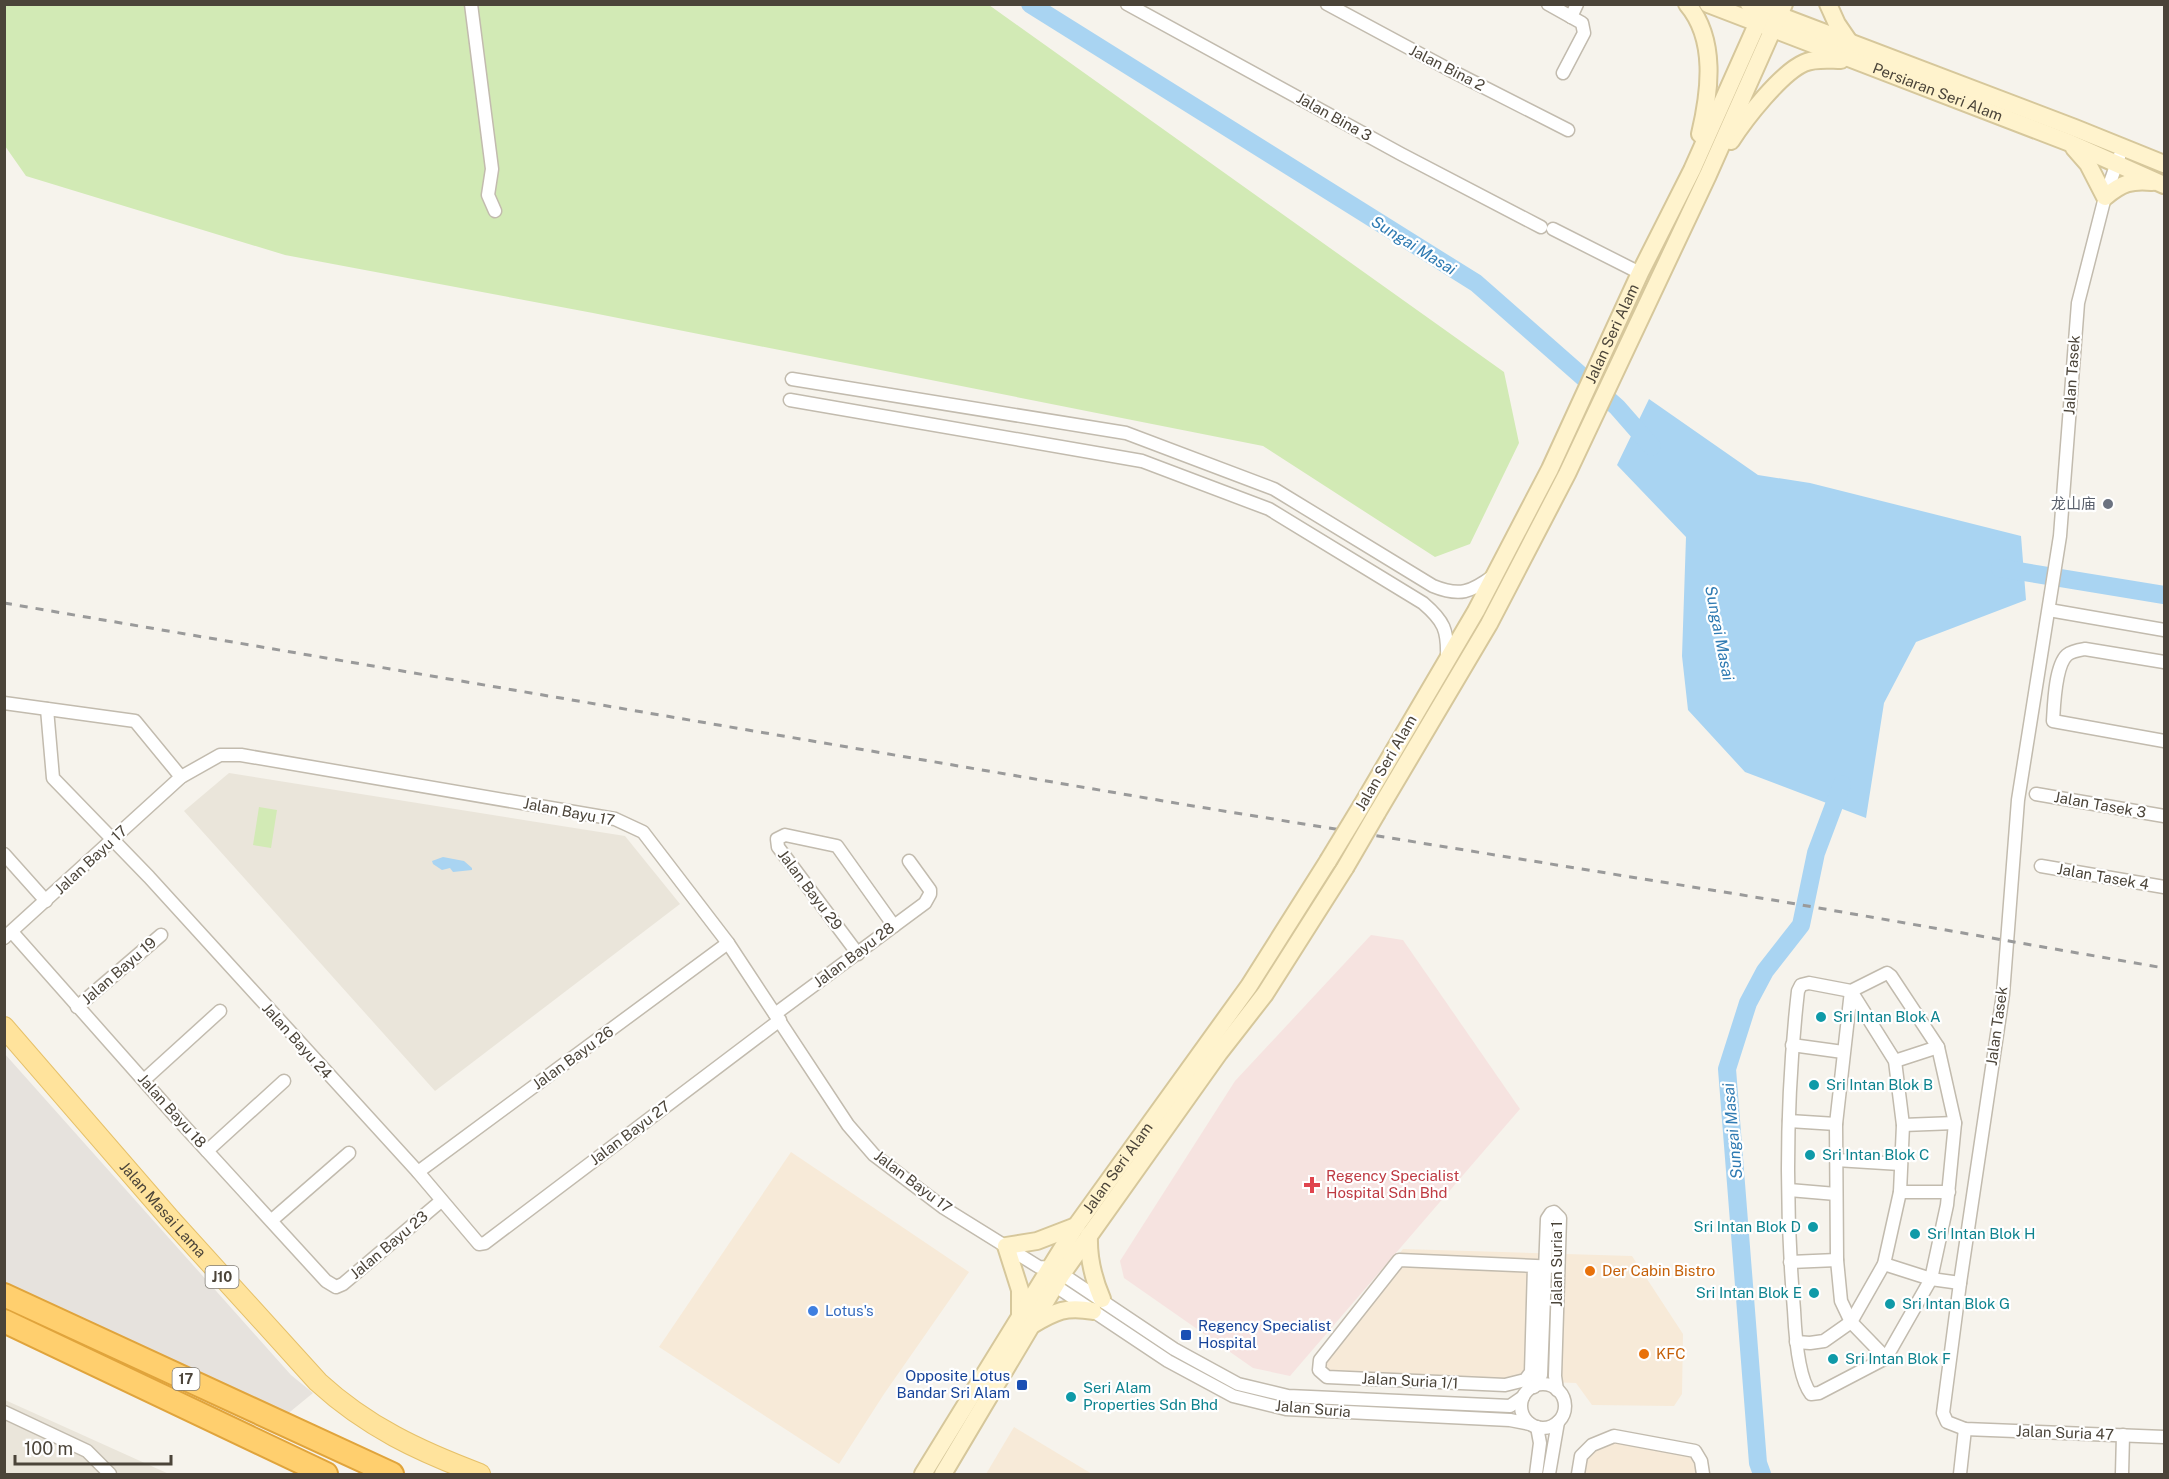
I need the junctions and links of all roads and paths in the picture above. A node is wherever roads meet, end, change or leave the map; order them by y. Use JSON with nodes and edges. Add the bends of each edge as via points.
{"nodes":[{"id":1,"x":471,"y":4,"type":"edge"},
{"id":2,"x":1327,"y":4,"type":"edge"},
{"id":3,"x":1548,"y":4,"type":"edge"},
{"id":4,"x":1577,"y":4,"type":"edge"},
{"id":5,"x":1687,"y":4,"type":"edge"},
{"id":6,"x":1708,"y":4,"type":"edge"},
{"id":7,"x":1828,"y":4,"type":"edge"},
{"id":8,"x":1127,"y":5,"type":"edge"},
{"id":9,"x":1768,"y":14,"type":"edge"},
{"id":10,"x":1571,"y":17,"type":"junction"},
{"id":11,"x":1850,"y":51,"type":"junction"},
{"id":12,"x":1563,"y":73,"type":"dead end"},
{"id":13,"x":1568,"y":130,"type":"dead end"},
{"id":14,"x":2070,"y":143,"type":"junction"},
{"id":15,"x":2122,"y":146,"type":"junction"},
{"id":16,"x":2117,"y":164,"type":"junction"},
{"id":17,"x":2164,"y":164,"type":"edge"},
{"id":18,"x":1700,"y":172,"type":"junction"},
{"id":19,"x":2163,"y":184,"type":"edge"},
{"id":20,"x":2105,"y":197,"type":"junction"},
{"id":21,"x":495,"y":211,"type":"dead end"},
{"id":22,"x":1640,"y":273,"type":"junction"},
{"id":23,"x":792,"y":379,"type":"dead end"},
{"id":24,"x":790,"y":400,"type":"dead end"},
{"id":25,"x":1494,"y":576,"type":"junction"},
{"id":26,"x":2049,"y":610,"type":"junction"},
{"id":27,"x":2164,"y":630,"type":"edge"},
{"id":28,"x":1447,"y":659,"type":"junction"},
{"id":29,"x":2164,"y":662,"type":"edge"},
{"id":30,"x":4,"y":703,"type":"edge"},
{"id":31,"x":47,"y":709,"type":"junction"},
{"id":32,"x":2164,"y":741,"type":"edge"},
{"id":33,"x":181,"y":777,"type":"junction"},
{"id":34,"x":2036,"y":794,"type":"dead end"},
{"id":35,"x":2164,"y":816,"type":"edge"},
{"id":36,"x":113,"y":839,"type":"junction"},
{"id":37,"x":4,"y":854,"type":"edge"},
{"id":38,"x":909,"y":861,"type":"dead end"},
{"id":39,"x":2040,"y":866,"type":"dead end"},
{"id":40,"x":2164,"y":887,"type":"edge"},
{"id":41,"x":46,"y":901,"type":"junction"},
{"id":42,"x":894,"y":926,"type":"junction"},
{"id":43,"x":8,"y":935,"type":"edge"},
{"id":44,"x":161,"y":935,"type":"dead end"},
{"id":45,"x":728,"y":943,"type":"junction"},
{"id":46,"x":858,"y":954,"type":"junction"},
{"id":47,"x":1851,"y":991,"type":"junction"},
{"id":48,"x":77,"y":1007,"type":"junction"},
{"id":49,"x":220,"y":1011,"type":"dead end"},
{"id":50,"x":778,"y":1017,"type":"junction"},
{"id":51,"x":4,"y":1027,"type":"edge"},
{"id":52,"x":1792,"y":1046,"type":"junction"},
{"id":53,"x":1938,"y":1047,"type":"junction"},
{"id":54,"x":1843,"y":1052,"type":"junction"},
{"id":55,"x":1895,"y":1061,"type":"junction"},
{"id":56,"x":144,"y":1080,"type":"junction"},
{"id":57,"x":284,"y":1081,"type":"dead end"},
{"id":58,"x":1789,"y":1121,"type":"junction"},
{"id":59,"x":1955,"y":1123,"type":"junction"},
{"id":60,"x":1836,"y":1124,"type":"junction"},
{"id":61,"x":1903,"y":1125,"type":"junction"},
{"id":62,"x":207,"y":1151,"type":"junction"},
{"id":63,"x":349,"y":1153,"type":"dead end"},
{"id":64,"x":1836,"y":1160,"type":"junction"},
{"id":65,"x":1900,"y":1164,"type":"junction"},
{"id":66,"x":418,"y":1172,"type":"junction"},
{"id":67,"x":1789,"y":1190,"type":"junction"},
{"id":68,"x":1900,"y":1192,"type":"junction"},
{"id":69,"x":1948,"y":1192,"type":"junction"},
{"id":70,"x":1836,"y":1194,"type":"junction"},
{"id":71,"x":441,"y":1201,"type":"junction"},
{"id":72,"x":272,"y":1220,"type":"junction"},
{"id":73,"x":1082,"y":1230,"type":"junction"},
{"id":74,"x":479,"y":1244,"type":"joint"},
{"id":75,"x":1006,"y":1246,"type":"junction"},
{"id":76,"x":1837,"y":1260,"type":"junction"},
{"id":77,"x":1790,"y":1262,"type":"junction"},
{"id":78,"x":1884,"y":1264,"type":"junction"},
{"id":79,"x":1540,"y":1266,"type":"junction"},
{"id":80,"x":1558,"y":1267,"type":"junction"},
{"id":81,"x":1050,"y":1275,"type":"junction"},
{"id":82,"x":1931,"y":1279,"type":"junction"},
{"id":83,"x":1960,"y":1283,"type":"junction"},
{"id":84,"x":336,"y":1287,"type":"joint"},
{"id":85,"x":4,"y":1295,"type":"edge"},
{"id":86,"x":1098,"y":1305,"type":"junction"},
{"id":87,"x":4,"y":1322,"type":"edge"},
{"id":88,"x":1026,"y":1322,"type":"junction"},
{"id":89,"x":1851,"y":1322,"type":"junction"},
{"id":90,"x":1796,"y":1342,"type":"junction"},
{"id":91,"x":1886,"y":1358,"type":"junction"},
{"id":92,"x":1472,"y":1383,"type":"junction"},
{"id":93,"x":1534,"y":1387,"type":"junction"},
{"id":94,"x":1557,"y":1390,"type":"junction"},
{"id":95,"x":1523,"y":1397,"type":"junction"},
{"id":96,"x":1437,"y":1403,"type":"junction"},
{"id":97,"x":4,"y":1412,"type":"edge"},
{"id":98,"x":1558,"y":1422,"type":"junction"},
{"id":99,"x":1534,"y":1425,"type":"junction"},
{"id":100,"x":1965,"y":1429,"type":"junction"},
{"id":101,"x":2123,"y":1435,"type":"junction"},
{"id":102,"x":2164,"y":1437,"type":"edge"},
{"id":103,"x":110,"y":1474,"type":"edge"},
{"id":104,"x":326,"y":1474,"type":"edge"},
{"id":105,"x":392,"y":1474,"type":"edge"},
{"id":106,"x":480,"y":1474,"type":"edge"},
{"id":107,"x":923,"y":1474,"type":"edge"},
{"id":108,"x":943,"y":1474,"type":"edge"},
{"id":109,"x":1536,"y":1474,"type":"edge"},
{"id":110,"x":1549,"y":1474,"type":"edge"},
{"id":111,"x":1578,"y":1474,"type":"edge"},
{"id":112,"x":1703,"y":1474,"type":"edge"},
{"id":113,"x":1960,"y":1474,"type":"edge"},
{"id":114,"x":2122,"y":1474,"type":"edge"}],
"edges":[{"from":1,"to":21,"type":"street","via":[[492,169],[488,195]]},
{"from":2,"to":13,"type":"street","name":"Jalan Bina 2"},
{"from":3,"to":10,"type":"street"},
{"from":4,"to":10,"type":"street"},
{"from":5,"to":18,"type":"main road","via":[[1698,18],[1708,65]]},
{"from":6,"to":9,"type":"main road","name":"Persiaran Seri Alam"},
{"from":7,"to":11,"type":"main road"},
{"from":8,"to":22,"type":"street","name":"Jalan Bina 3","via":[[1401,154]]},
{"from":9,"to":11,"type":"main road","name":"Persiaran Seri Alam"},
{"from":9,"to":18,"type":"main road","name":"Jalan Seri Alam"},
{"from":10,"to":12,"type":"street","via":[[1582,23],[1584,33]]},
{"from":11,"to":14,"type":"main road","name":"Persiaran Seri Alam"},
{"from":11,"to":15,"type":"main road","name":"Persiaran Seri Alam"},
{"from":11,"to":18,"type":"main road","via":[[1806,62],[1795,69],[1775,86]]},
{"from":14,"to":16,"type":"main road","name":"Persiaran Seri Alam"},
{"from":14,"to":20,"type":"main road","via":[[2088,164]]},
{"from":15,"to":16,"type":"street","name":"Jalan Tasek"},
{"from":15,"to":17,"type":"main road","name":"Persiaran Seri Alam"},
{"from":16,"to":19,"type":"main road","name":"Persiaran Seri Alam"},
{"from":16,"to":20,"type":"street","name":"Jalan Tasek"},
{"from":18,"to":22,"type":"main road","name":"Jalan Seri Alam"},
{"from":18,"to":73,"type":"main road","name":"Jalan Seri Alam","bridge":true,"via":[[1596,413],[1490,624],[1265,994]]},
{"from":19,"to":20,"type":"main road","via":[[2135,181]]},
{"from":20,"to":26,"type":"street","name":"Jalan Tasek","via":[[2078,303],[2058,549]]},
{"from":22,"to":25,"type":"main road","name":"Jalan Seri Alam","via":[[1550,469]]},
{"from":23,"to":25,"type":"street","via":[[1126,433],[1274,489],[1442,590],[1469,591]]},
{"from":24,"to":28,"type":"street","via":[[1142,461],[1258,505],[1423,603],[1440,617],[1448,637]]},
{"from":25,"to":28,"type":"main road","name":"Jalan Seri Alam"},
{"from":26,"to":27,"type":"street"},
{"from":26,"to":83,"type":"street","name":"Jalan Tasek","via":[[2018,800],[2003,994]]},
{"from":28,"to":73,"type":"main road","name":"Jalan Seri Alam","bridge":true,"via":[[1249,986]]},
{"from":29,"to":32,"type":"street","via":[[2085,649],[2073,652],[2065,657],[2059,670],[2053,721]]},
{"from":30,"to":31,"type":"street"},
{"from":31,"to":33,"type":"street","via":[[135,721]]},
{"from":31,"to":36,"type":"street","name":"Jalan Bayu 24","via":[[53,778]]},
{"from":33,"to":36,"type":"street","name":"Jalan Bayu 17"},
{"from":33,"to":45,"type":"street","name":"Jalan Bayu 17","via":[[220,755],[241,755],[615,819],[643,832]]},
{"from":34,"to":35,"type":"street","name":"Jalan Tasek 3"},
{"from":36,"to":41,"type":"street","name":"Jalan Bayu 17"},
{"from":36,"to":66,"type":"street","name":"Jalan Bayu 24"},
{"from":37,"to":41,"type":"street"},
{"from":38,"to":42,"type":"street","name":"Jalan Bayu 28","via":[[930,894],[926,903]]},
{"from":39,"to":40,"type":"street","name":"Jalan Tasek 4"},
{"from":41,"to":43,"type":"street","name":"Jalan Bayu 17"},
{"from":42,"to":46,"type":"street","name":"Jalan Bayu 28"},
{"from":42,"to":46,"type":"street","name":"Jalan Bayu 29","via":[[837,846],[785,835],[777,839],[778,847]]},
{"from":43,"to":48,"type":"street","name":"Jalan Bayu 18"},
{"from":44,"to":48,"type":"street","name":"Jalan Bayu 19"},
{"from":45,"to":50,"type":"street","name":"Jalan Bayu 17"},
{"from":45,"to":66,"type":"street","name":"Jalan Bayu 26"},
{"from":46,"to":50,"type":"street","name":"Jalan Bayu 28"},
{"from":47,"to":52,"type":"street","via":[[1801,985]]},
{"from":47,"to":53,"type":"street","via":[[1881,975],[1892,976]]},
{"from":47,"to":54,"type":"street"},
{"from":47,"to":55,"type":"street"},
{"from":48,"to":56,"type":"street","name":"Jalan Bayu 18"},
{"from":49,"to":56,"type":"street"},
{"from":50,"to":74,"type":"street","name":"Jalan Bayu 27"},
{"from":50,"to":75,"type":"street","name":"Jalan Bayu 17","via":[[848,1125],[874,1155],[944,1208]]},
{"from":51,"to":106,"type":"main road","name":"Jalan Masai Lama","number":"J10","via":[[171,1220],[324,1387],[379,1429]]},
{"from":52,"to":54,"type":"street"},
{"from":52,"to":58,"type":"street"},
{"from":53,"to":55,"type":"street"},
{"from":53,"to":59,"type":"street"},
{"from":54,"to":60,"type":"street"},
{"from":55,"to":61,"type":"street"},
{"from":56,"to":62,"type":"street","name":"Jalan Bayu 18"},
{"from":57,"to":62,"type":"street"},
{"from":58,"to":60,"type":"street"},
{"from":58,"to":67,"type":"street"},
{"from":59,"to":61,"type":"street"},
{"from":59,"to":69,"type":"street"},
{"from":60,"to":64,"type":"street"},
{"from":61,"to":65,"type":"street"},
{"from":62,"to":72,"type":"street","name":"Jalan Bayu 18"},
{"from":63,"to":72,"type":"street"},
{"from":64,"to":65,"type":"street"},
{"from":64,"to":70,"type":"street"},
{"from":65,"to":68,"type":"street"},
{"from":66,"to":71,"type":"street","name":"Jalan Bayu 24"},
{"from":67,"to":70,"type":"street"},
{"from":67,"to":77,"type":"street"},
{"from":68,"to":69,"type":"street"},
{"from":68,"to":78,"type":"street"},
{"from":69,"to":82,"type":"street"},
{"from":70,"to":76,"type":"street"},
{"from":71,"to":74,"type":"street","name":"Jalan Bayu 24"},
{"from":71,"to":84,"type":"street","name":"Jalan Bayu 23"},
{"from":72,"to":84,"type":"street","name":"Jalan Bayu 18","via":[[326,1281]]},
{"from":73,"to":75,"type":"main road"},
{"from":73,"to":81,"type":"main road","name":"Jalan Seri Alam"},
{"from":73,"to":86,"type":"main road"},
{"from":75,"to":81,"type":"street","name":"Jalan Bayu 17"},
{"from":75,"to":88,"type":"main road"},
{"from":76,"to":77,"type":"street"},
{"from":76,"to":89,"type":"street","via":[[1841,1301]]},
{"from":77,"to":90,"type":"street"},
{"from":78,"to":82,"type":"street"},
{"from":78,"to":89,"type":"street"},
{"from":79,"to":80,"type":"street"},
{"from":79,"to":80,"type":"street","name":"Jalan Suria 1","via":[[1547,1219],[1554,1212],[1560,1218]]},
{"from":79,"to":92,"type":"street","name":"Jalan Suria 1/1","via":[[1531,1372],[1525,1380],[1505,1385]]},
{"from":79,"to":92,"type":"street","name":"Jalan Suria 1/1","via":[[1399,1260],[1320,1360],[1319,1370],[1327,1377]]},
{"from":79,"to":93,"type":"street","name":"Jalan Suria 1","via":[[1541,1375]]},
{"from":80,"to":94,"type":"street","name":"Jalan Suria 1"},
{"from":81,"to":86,"type":"street","name":"Jalan Suria"},
{"from":81,"to":88,"type":"main road","name":"Jalan Seri Alam"},
{"from":82,"to":83,"type":"street"},
{"from":82,"to":91,"type":"street"},
{"from":83,"to":100,"type":"street","name":"Jalan Tasek","via":[[1944,1413],[1947,1422]]},
{"from":85,"to":105,"type":"highway","number":"17"},
{"from":86,"to":88,"type":"main road"},
{"from":86,"to":96,"type":"street","name":"Jalan Suria","via":[[1238,1384],[1288,1396]]},
{"from":86,"to":99,"type":"street","name":"Jalan Suria","via":[[1168,1361],[1233,1396],[1286,1409],[1510,1420]]},
{"from":87,"to":104,"type":"highway","number":"17"},
{"from":88,"to":107,"type":"main road","name":"Jalan Seri Alam"},
{"from":88,"to":108,"type":"main road","name":"Jalan Seri Alam"},
{"from":89,"to":90,"type":"street","via":[[1824,1341]]},
{"from":89,"to":91,"type":"street"},
{"from":90,"to":91,"type":"street","via":[[1806,1388],[1811,1394],[1819,1394]]},
{"from":92,"to":96,"type":"street","via":[[1471,1393],[1466,1396]]},
{"from":93,"to":94,"type":"street","via":[[1547,1385]]},
{"from":93,"to":95,"type":"street"},
{"from":94,"to":98,"type":"street","via":[[1565,1403]]},
{"from":95,"to":96,"type":"street","name":"Jalan Suria","via":[[1510,1406]]},
{"from":95,"to":99,"type":"street","via":[[1522,1412]]},
{"from":97,"to":103,"type":"street","via":[[87,1451]]},
{"from":98,"to":99,"type":"street","via":[[1545,1428]]},
{"from":98,"to":110,"type":"street"},
{"from":99,"to":109,"type":"street","via":[[1540,1443]]},
{"from":100,"to":101,"type":"street","name":"Jalan Suria 47"},
{"from":100,"to":113,"type":"street"},
{"from":101,"to":102,"type":"street","name":"Jalan Suria 47"},
{"from":101,"to":114,"type":"street"},
{"from":111,"to":112,"type":"street","via":[[1581,1456],[1592,1444],[1614,1436],[1695,1451]]}]}
